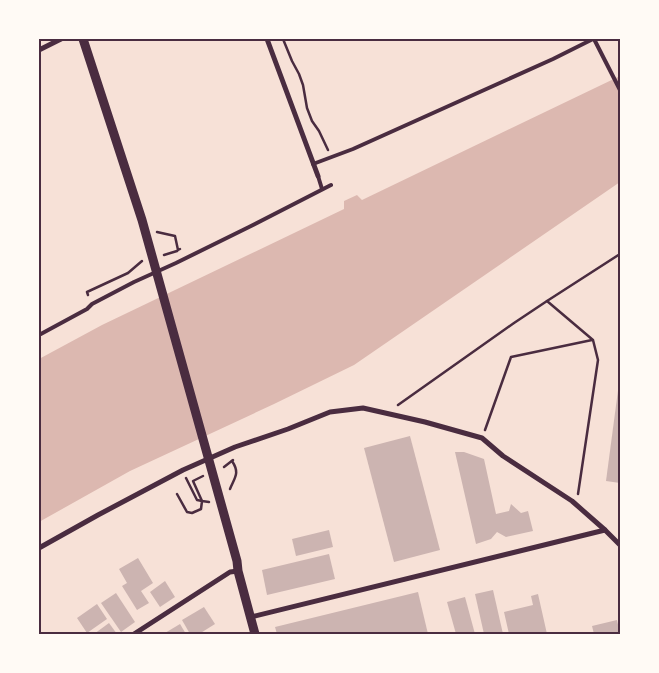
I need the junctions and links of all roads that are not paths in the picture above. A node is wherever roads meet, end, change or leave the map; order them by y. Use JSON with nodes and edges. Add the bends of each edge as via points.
{"nodes":[{"id":1,"x":61,"y":39,"type":"edge"},
{"id":2,"x":83,"y":39,"type":"edge"},
{"id":3,"x":267,"y":39,"type":"edge"},
{"id":4,"x":593,"y":39,"type":"edge"},
{"id":5,"x":39,"y":50,"type":"edge"},
{"id":6,"x":620,"y":90,"type":"edge"},
{"id":7,"x":313,"y":164,"type":"junction"},
{"id":8,"x":318,"y":176,"type":"joint"},
{"id":9,"x":331,"y":185,"type":"dead end"},
{"id":10,"x":322,"y":189,"type":"junction"},
{"id":11,"x":39,"y":335,"type":"edge"},
{"id":12,"x":605,"y":530,"type":"junction"},
{"id":13,"x":620,"y":546,"type":"edge"},
{"id":14,"x":39,"y":548,"type":"edge"},
{"id":15,"x":238,"y":571,"type":"junction"},
{"id":16,"x":251,"y":617,"type":"junction"},
{"id":17,"x":134,"y":634,"type":"edge"},
{"id":18,"x":255,"y":634,"type":"edge"}],
"edges":[{"from":1,"to":5,"type":"street"},
{"from":2,"to":15,"type":"street","via":[[155,263]]},
{"from":3,"to":7,"type":"street"},
{"from":4,"to":6,"type":"lane"},
{"from":4,"to":7,"type":"lane","via":[[353,150]]},
{"from":7,"to":8,"type":"street"},
{"from":8,"to":10,"type":"lane"},
{"from":9,"to":10,"type":"lane"},
{"from":10,"to":11,"type":"lane","via":[[134,282]]},
{"from":12,"to":13,"type":"street"},
{"from":12,"to":14,"type":"street","via":[[572,501],[503,456],[482,438],[364,408],[330,412],[235,447],[183,470]]},
{"from":12,"to":16,"type":"street"},
{"from":15,"to":16,"type":"street"},
{"from":15,"to":17,"type":"street","via":[[230,572]]},
{"from":16,"to":18,"type":"street"}]}
